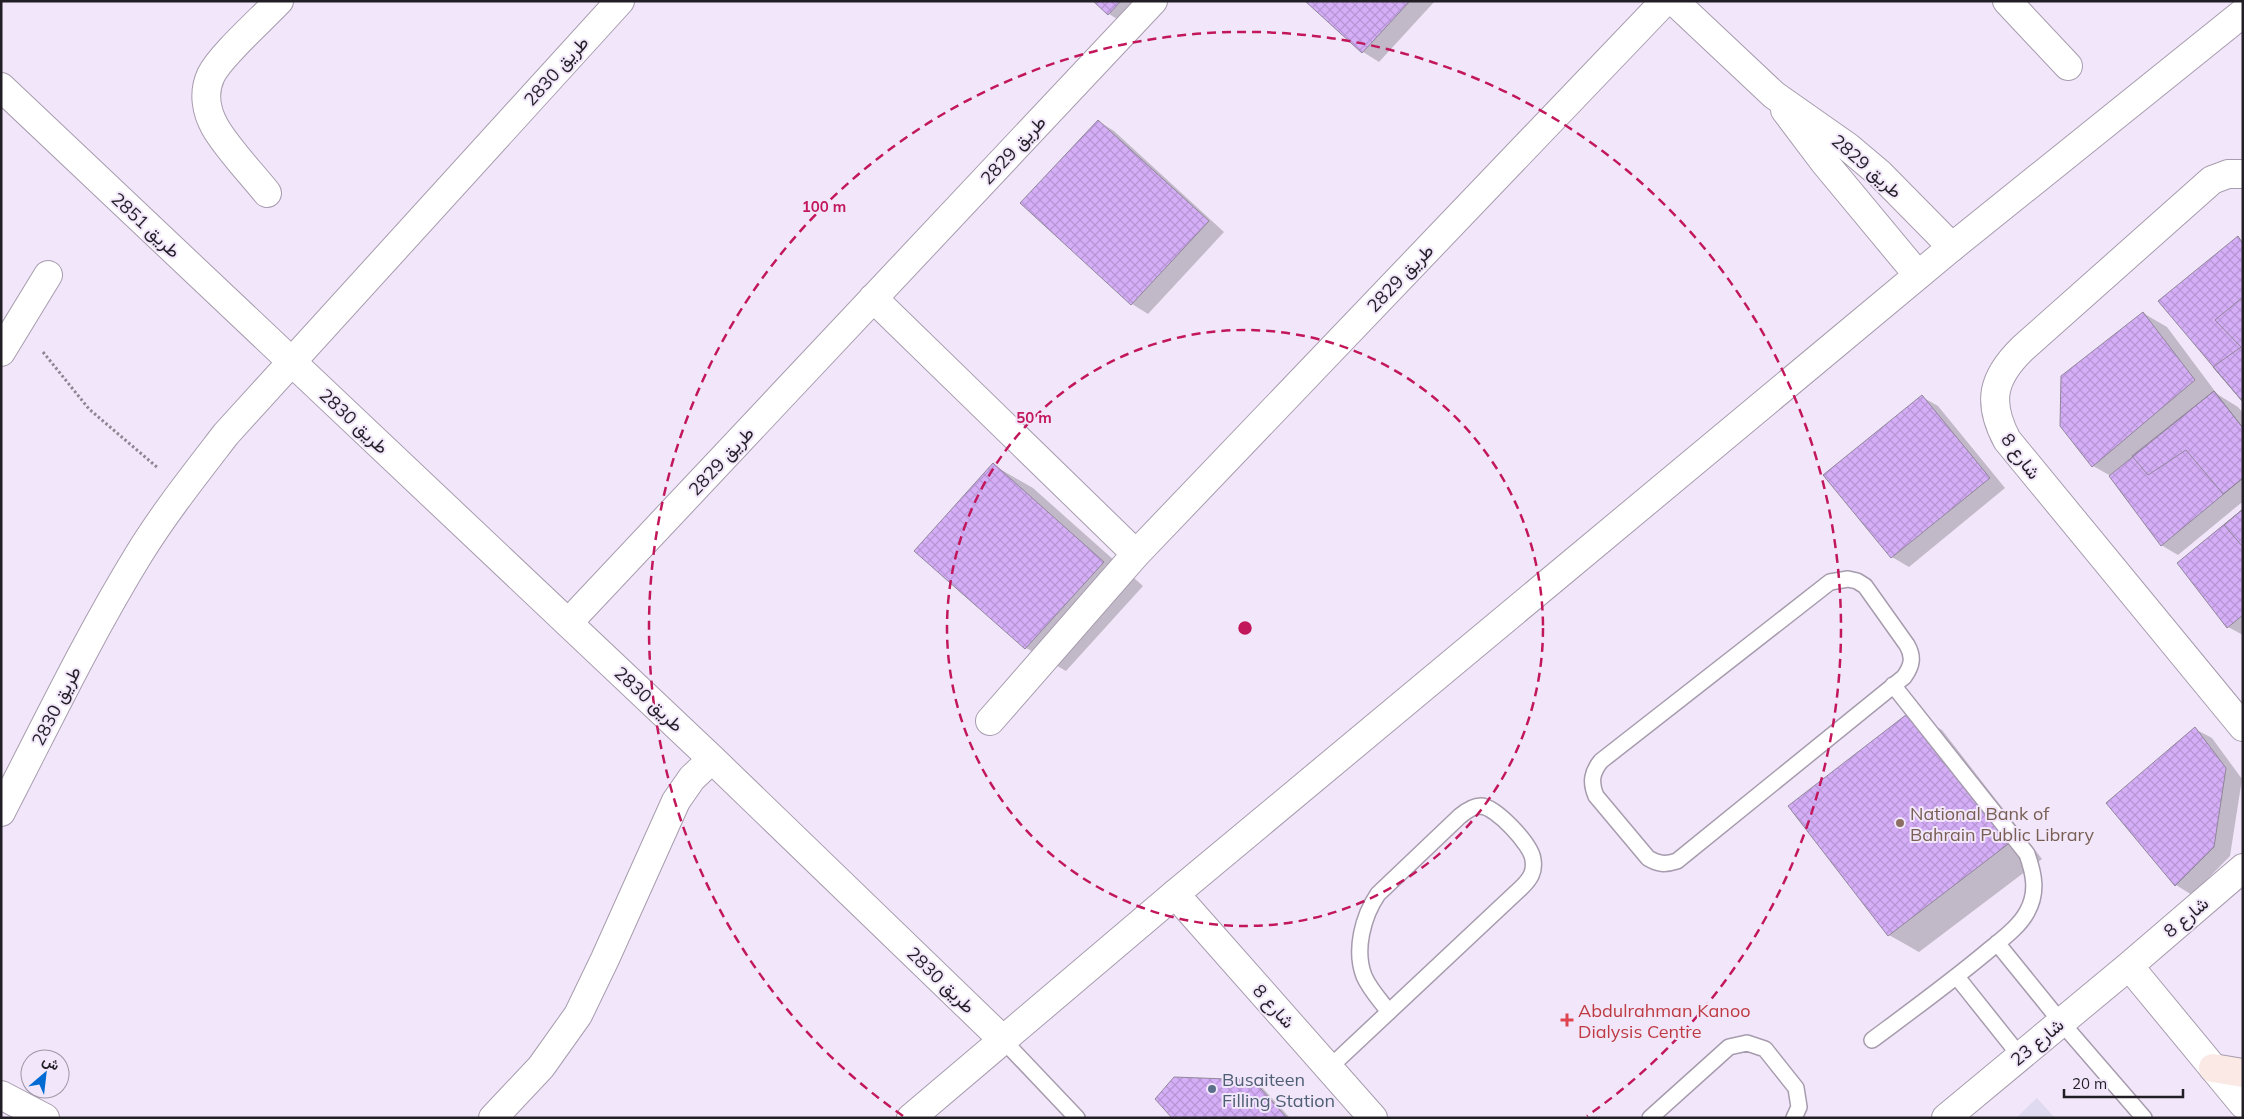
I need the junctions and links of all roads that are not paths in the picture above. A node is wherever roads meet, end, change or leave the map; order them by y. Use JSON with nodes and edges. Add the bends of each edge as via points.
{"nodes":[{"id":1,"x":279,"y":1,"type":"edge"},
{"id":2,"x":620,"y":1,"type":"edge"},
{"id":3,"x":1153,"y":1,"type":"edge"},
{"id":4,"x":1665,"y":1,"type":"edge"},
{"id":5,"x":1674,"y":1,"type":"edge"},
{"id":6,"x":2007,"y":1,"type":"edge"},
{"id":7,"x":2243,"y":13,"type":"edge"},
{"id":8,"x":2068,"y":66,"type":"dead end"},
{"id":9,"x":1,"y":88,"type":"edge"},
{"id":10,"x":1774,"y":95,"type":"junction"},
{"id":11,"x":2243,"y":174,"type":"edge"},
{"id":12,"x":267,"y":193,"type":"dead end"},
{"id":13,"x":1952,"y":247,"type":"junction"},
{"id":14,"x":48,"y":275,"type":"dead end"},
{"id":15,"x":1918,"y":275,"type":"junction"},
{"id":16,"x":873,"y":298,"type":"junction"},
{"id":17,"x":1,"y":352,"type":"edge"},
{"id":18,"x":291,"y":362,"type":"junction"},
{"id":19,"x":1136,"y":554,"type":"junction"},
{"id":20,"x":568,"y":623,"type":"junction"},
{"id":21,"x":1893,"y":685,"type":"junction"},
{"id":22,"x":990,"y":721,"type":"dead end"},
{"id":23,"x":2243,"y":727,"type":"edge"},
{"id":24,"x":712,"y":759,"type":"junction"},
{"id":25,"x":1,"y":812,"type":"edge"},
{"id":26,"x":2243,"y":868,"type":"edge"},
{"id":27,"x":1175,"y":894,"type":"junction"},
{"id":28,"x":1998,"y":943,"type":"junction"},
{"id":29,"x":2129,"y":966,"type":"junction"},
{"id":30,"x":1957,"y":977,"type":"junction"},
{"id":31,"x":1389,"y":1012,"type":"junction"},
{"id":32,"x":2061,"y":1022,"type":"junction"},
{"id":33,"x":1003,"y":1040,"type":"junction"},
{"id":34,"x":1872,"y":1040,"type":"dead end"},
{"id":35,"x":2020,"y":1056,"type":"junction"},
{"id":36,"x":1329,"y":1068,"type":"junction"},
{"id":37,"x":2213,"y":1068,"type":"junction"},
{"id":38,"x":2243,"y":1073,"type":"edge"},
{"id":39,"x":1,"y":1095,"type":"edge"},
{"id":40,"x":2243,"y":1104,"type":"edge"},
{"id":41,"x":1654,"y":1117,"type":"edge"},
{"id":42,"x":45,"y":1118,"type":"edge"},
{"id":43,"x":494,"y":1118,"type":"edge"},
{"id":44,"x":910,"y":1118,"type":"edge"},
{"id":45,"x":1077,"y":1118,"type":"edge"},
{"id":46,"x":1373,"y":1118,"type":"edge"},
{"id":47,"x":1794,"y":1118,"type":"edge"},
{"id":48,"x":1946,"y":1118,"type":"edge"},
{"id":49,"x":2144,"y":1118,"type":"edge"}],
"edges":[{"from":1,"to":12,"type":"street","via":[[222,60],[211,75],[206,93],[208,111],[215,128]]},
{"from":2,"to":18,"type":"street","name":"طريق 2830"},
{"from":3,"to":16,"type":"street","name":"طريق 2829"},
{"from":4,"to":19,"type":"street","name":"طريق 2829"},
{"from":5,"to":10,"type":"street","name":"طريق 2829"},
{"from":6,"to":8,"type":"street"},
{"from":7,"to":13,"type":"street"},
{"from":9,"to":18,"type":"street","name":"طريق 2851"},
{"from":10,"to":13,"type":"street","name":"طريق 2829","via":[[1848,147],[1880,174]]},
{"from":10,"to":15,"type":"street","name":"طريق 2829","via":[[1825,163]]},
{"from":11,"to":23,"type":"street","name":"شارع 8","via":[[2228,174],[2212,180],[2023,348],[2008,362],[1998,380],[1994,401],[1997,422],[2007,440]]},
{"from":13,"to":15,"type":"street"},
{"from":14,"to":17,"type":"street"},
{"from":15,"to":27,"type":"street"},
{"from":16,"to":19,"type":"street"},
{"from":16,"to":20,"type":"street","name":"طريق 2829"},
{"from":18,"to":20,"type":"street","name":"طريق 2830"},
{"from":18,"to":25,"type":"street","name":"طريق 2830","via":[[226,434],[140,552],[100,619]]},
{"from":19,"to":22,"type":"street","name":"طريق 2829"},
{"from":20,"to":24,"type":"street","name":"طريق 2830"},
{"from":21,"to":21,"type":"lane","via":[[1910,670],[1912,652],[1865,586],[1848,579],[1830,582],[1601,761],[1595,768],[1592,787],[1648,858],[1656,863],[1677,861]]},
{"from":21,"to":28,"type":"lane","via":[[2027,854],[2034,873],[2034,894],[2027,913]]},
{"from":24,"to":33,"type":"street","name":"طريق 2830"},
{"from":24,"to":43,"type":"street","via":[[692,778],[676,801],[578,1015],[541,1067]]},
{"from":26,"to":29,"type":"street","name":"شارع 8"},
{"from":27,"to":33,"type":"street"},
{"from":27,"to":36,"type":"street","name":"شارع 8"},
{"from":28,"to":30,"type":"lane"},
{"from":28,"to":32,"type":"lane"},
{"from":29,"to":32,"type":"street","name":"شارع 23"},
{"from":29,"to":37,"type":"street"},
{"from":30,"to":34,"type":"lane"},
{"from":30,"to":35,"type":"lane"},
{"from":31,"to":31,"type":"lane","via":[[1530,880],[1534,869],[1529,848],[1491,809],[1480,806],[1460,816],[1371,904],[1363,926],[1361,967],[1370,988]]},
{"from":31,"to":36,"type":"lane"},
{"from":32,"to":35,"type":"street","name":"شارع 23"},
{"from":32,"to":49,"type":"lane"},
{"from":33,"to":44,"type":"street"},
{"from":33,"to":45,"type":"lane"},
{"from":35,"to":48,"type":"street","name":"شارع 23"},
{"from":36,"to":46,"type":"street","name":"شارع 8"},
{"from":37,"to":38,"type":"main road"},
{"from":37,"to":40,"type":"street"},
{"from":39,"to":42,"type":"street"},
{"from":41,"to":47,"type":"lane","via":[[1729,1048],[1747,1043],[1765,1050],[1796,1088],[1799,1106]]}]}
